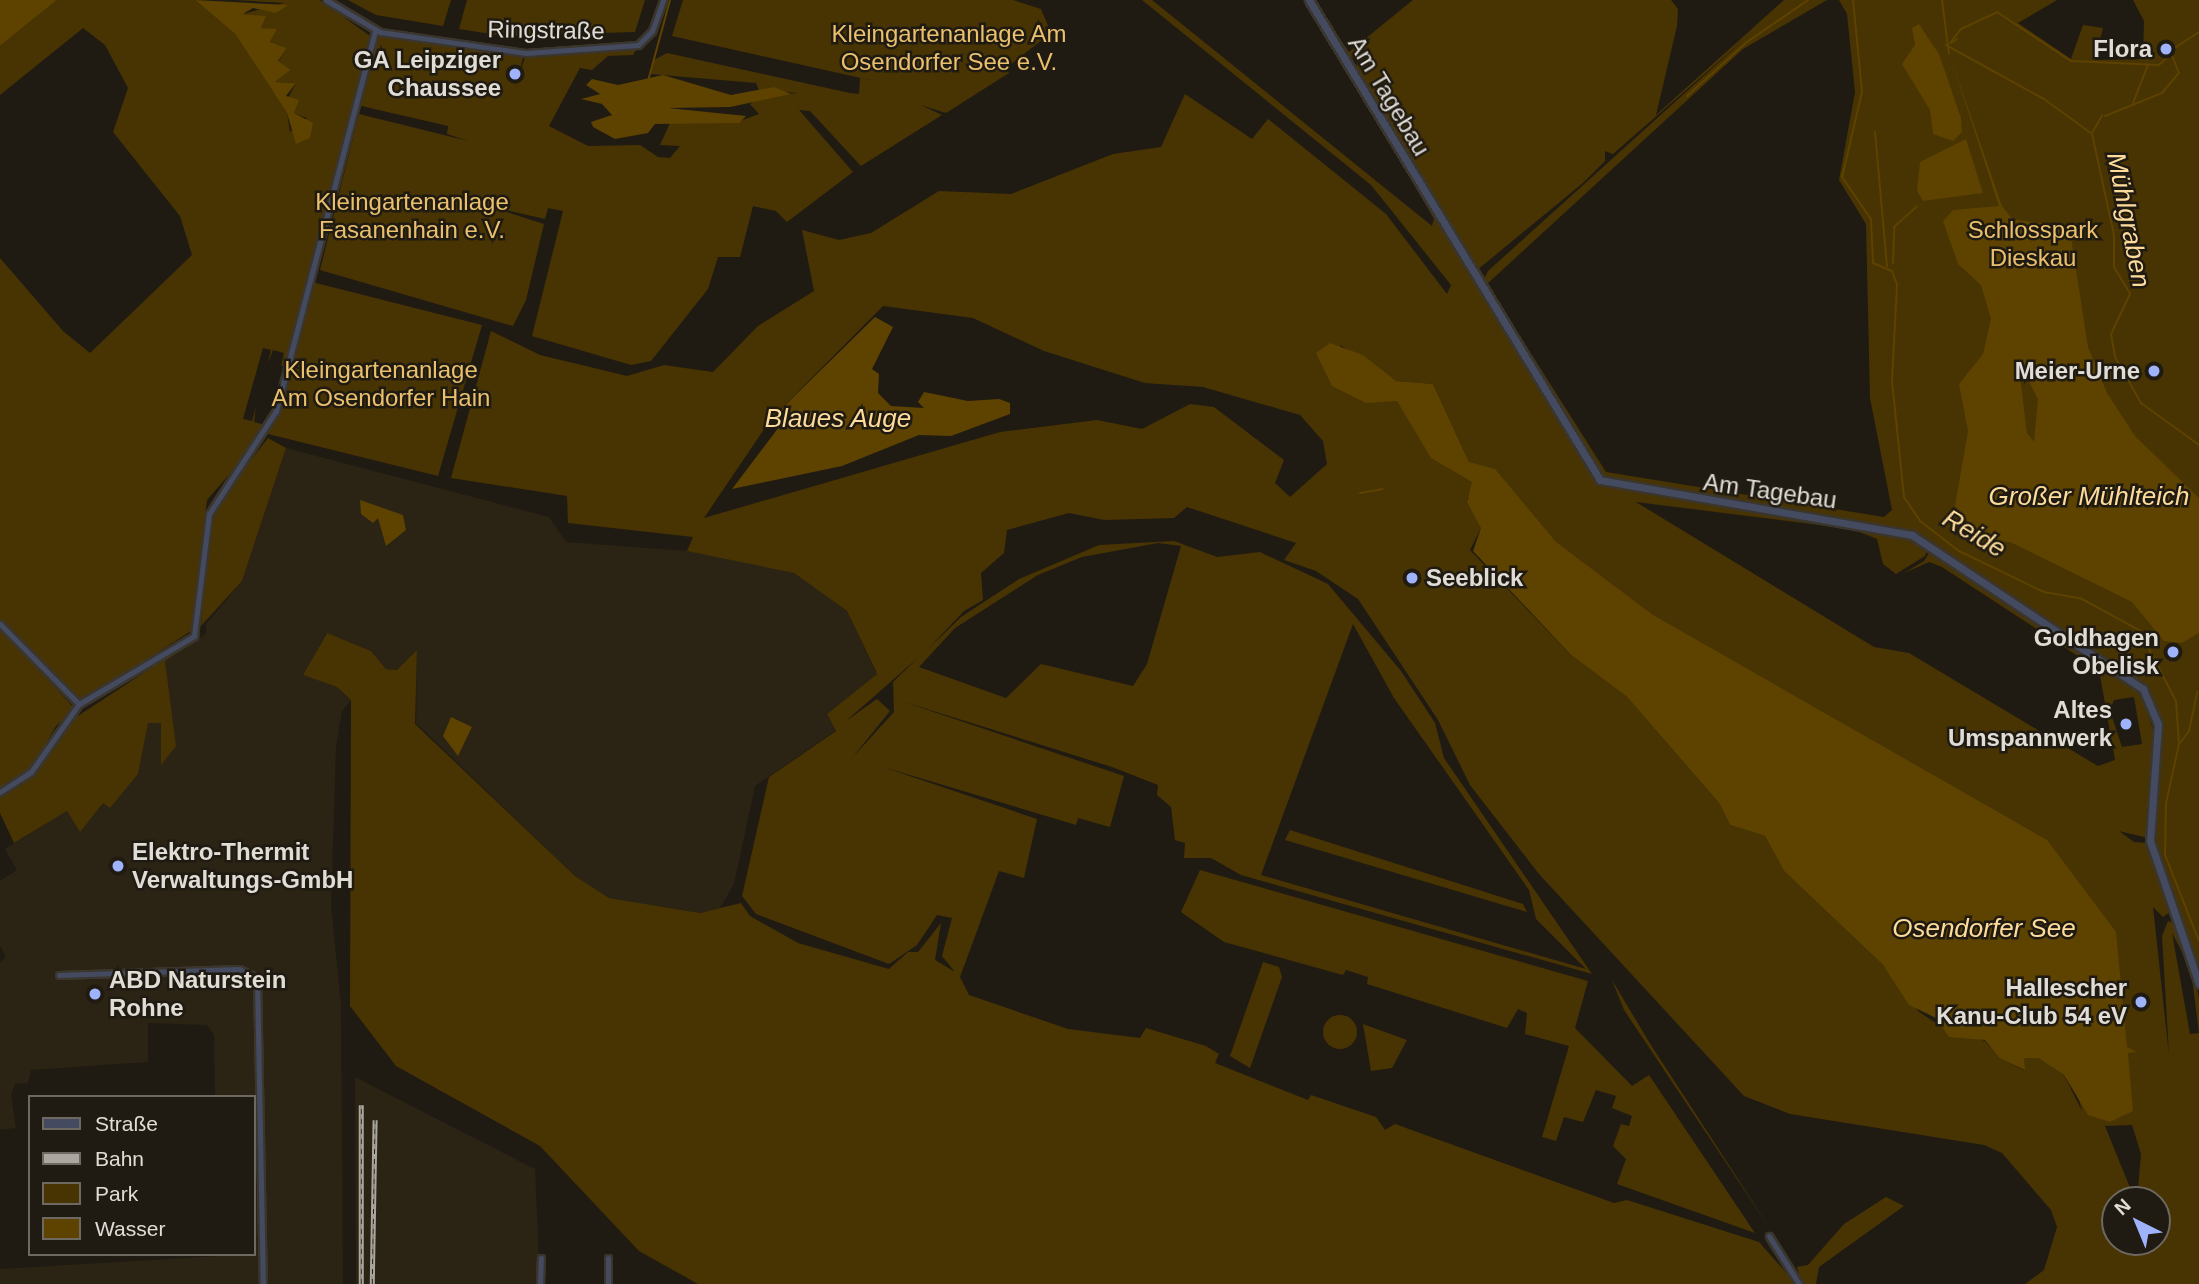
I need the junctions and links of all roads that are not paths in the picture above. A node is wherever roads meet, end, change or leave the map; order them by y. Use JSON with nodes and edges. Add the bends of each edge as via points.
{"nodes":[{"id":1,"x":326,"y":0,"type":"edge"},
{"id":2,"x":663,"y":0,"type":"edge"},
{"id":3,"x":1309,"y":0,"type":"edge"},
{"id":4,"x":374,"y":30,"type":"junction"},
{"id":5,"x":0,"y":624,"type":"edge"},
{"id":6,"x":79,"y":704,"type":"junction"},
{"id":7,"x":0,"y":792,"type":"edge"},
{"id":8,"x":59,"y":975,"type":"dead end"},
{"id":9,"x":2199,"y":984,"type":"edge"},
{"id":10,"x":1769,"y":1236,"type":"dead end"},
{"id":11,"x":541,"y":1258,"type":"dead end"},
{"id":12,"x":608,"y":1258,"type":"dead end"},
{"id":13,"x":263,"y":1284,"type":"edge"},
{"id":14,"x":541,"y":1284,"type":"edge"},
{"id":15,"x":608,"y":1284,"type":"edge"},
{"id":16,"x":1799,"y":1284,"type":"edge"}],
"edges":[{"from":1,"to":4,"type":"street","name":"Ringstraße"},
{"from":2,"to":4,"type":"street","name":"Ringstraße","via":[[648,37],[625,48],[510,52]]},
{"from":3,"to":9,"type":"street","name":"Am Tagebau","via":[[1600,480],[1912,535],[2143,689],[2158,724],[2150,841]]},
{"from":4,"to":6,"type":"street","via":[[276,411],[209,514],[194,636]]},
{"from":5,"to":6,"type":"street"},
{"from":6,"to":7,"type":"street","via":[[31,772]]},
{"from":8,"to":13,"type":"street","via":[[239,969],[257,978]]},
{"from":10,"to":16,"type":"street"},
{"from":11,"to":14,"type":"street"},
{"from":12,"to":15,"type":"street"}]}
